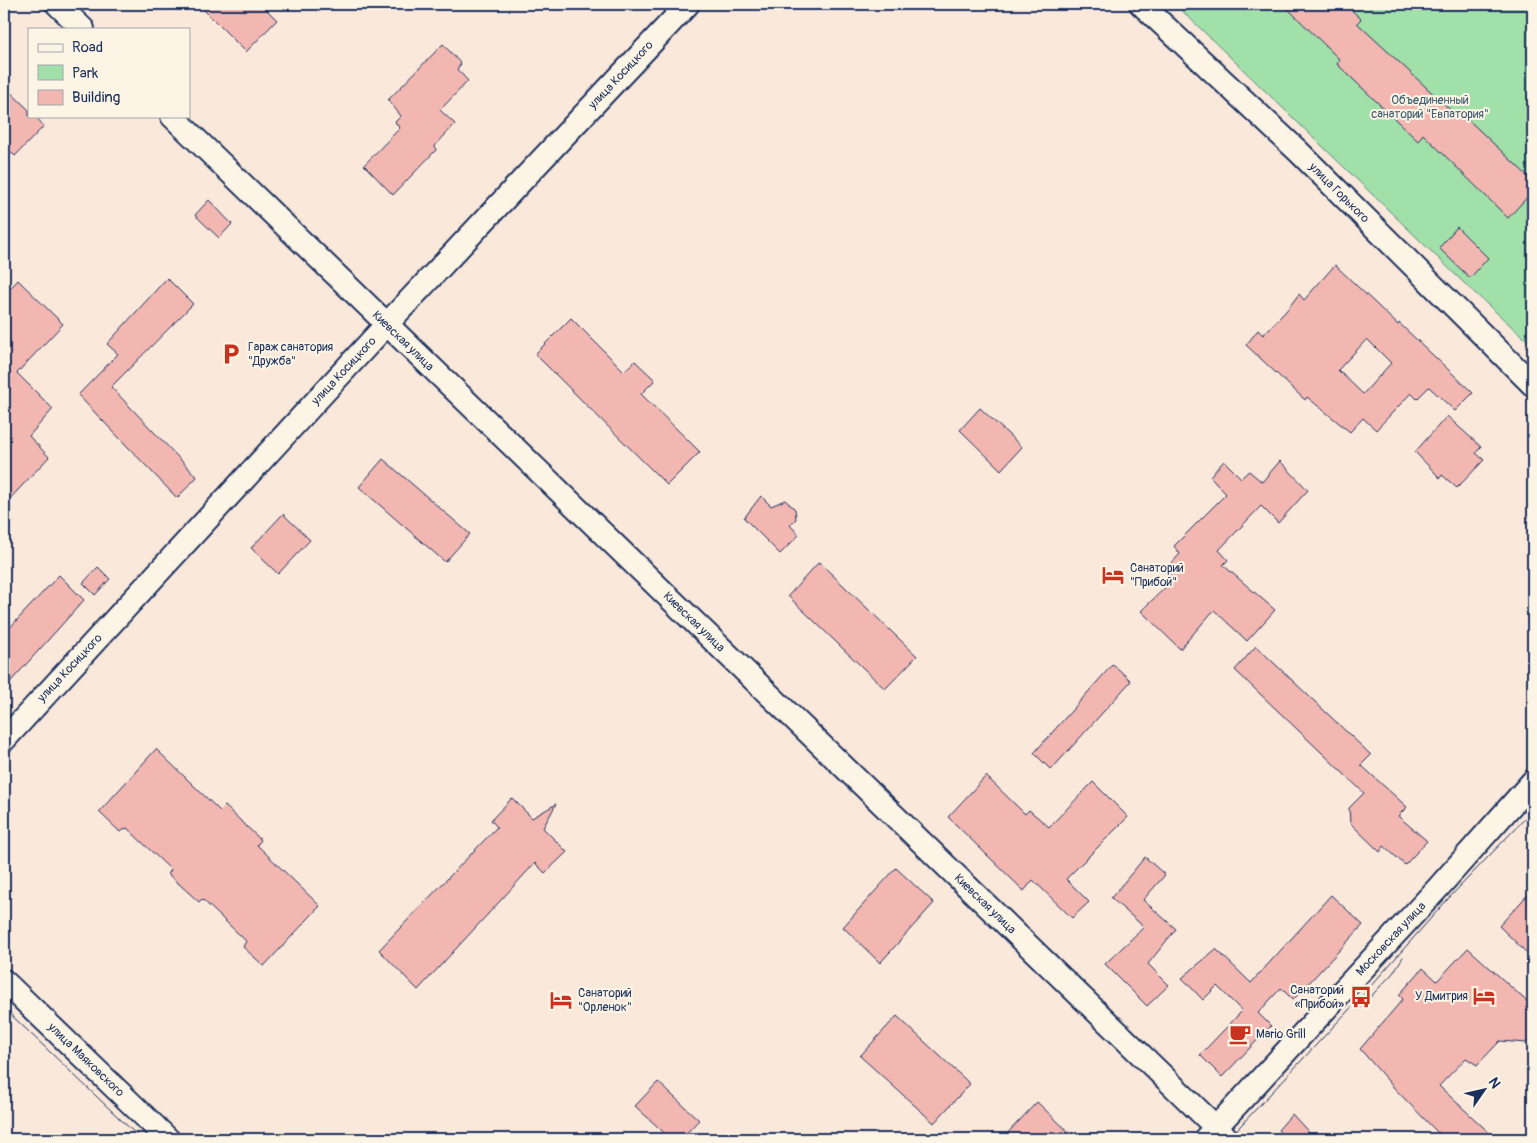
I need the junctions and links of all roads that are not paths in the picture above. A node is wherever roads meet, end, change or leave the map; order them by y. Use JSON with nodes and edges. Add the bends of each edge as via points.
{"nodes":[{"id":1,"x":57,"y":4,"type":"edge"},
{"id":2,"x":688,"y":4,"type":"edge"},
{"id":3,"x":1141,"y":4,"type":"edge"},
{"id":4,"x":81,"y":28,"type":"edge"},
{"id":5,"x":174,"y":118,"type":"edge"},
{"id":6,"x":386,"y":325,"type":"junction"},
{"id":7,"x":1533,"y":385,"type":"edge"},
{"id":8,"x":4,"y":740,"type":"edge"},
{"id":9,"x":1533,"y":781,"type":"edge"},
{"id":10,"x":4,"y":981,"type":"edge"},
{"id":11,"x":1217,"y":1135,"type":"edge"},
{"id":12,"x":168,"y":1139,"type":"edge"}],
"edges":[{"from":1,"to":4,"type":"street"},
{"from":2,"to":6,"type":"street","name":"улица Косицкого"},
{"from":3,"to":7,"type":"street","name":"улица Горького","via":[[1298,152]]},
{"from":5,"to":6,"type":"street","name":"Киевская улица"},
{"from":6,"to":8,"type":"street","name":"улица Косицкого"},
{"from":6,"to":11,"type":"street","name":"Киевская улица"},
{"from":9,"to":11,"type":"street","name":"Московская улица"},
{"from":10,"to":12,"type":"street","name":"улица Маяковского"}]}
